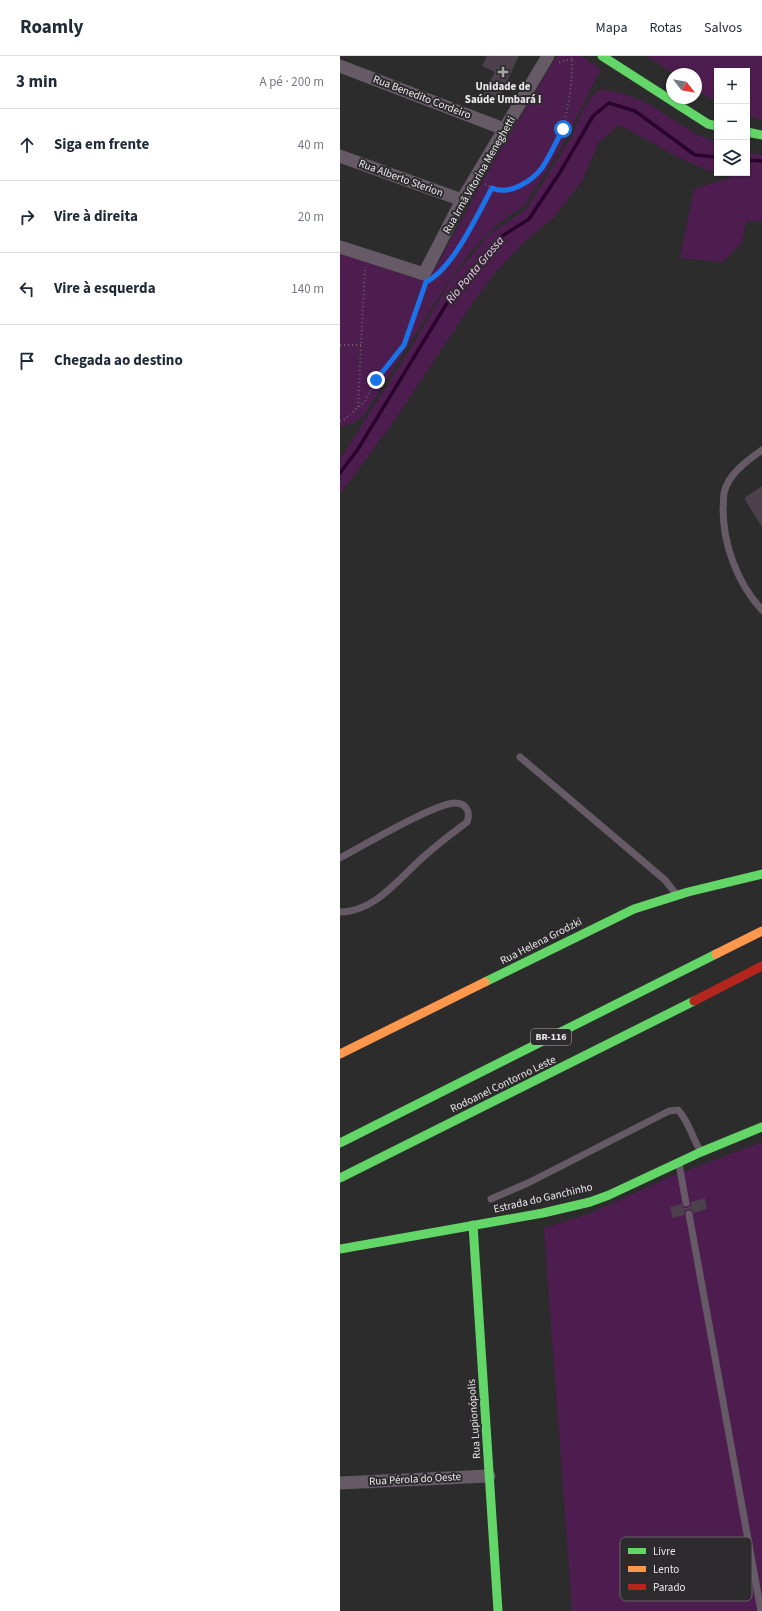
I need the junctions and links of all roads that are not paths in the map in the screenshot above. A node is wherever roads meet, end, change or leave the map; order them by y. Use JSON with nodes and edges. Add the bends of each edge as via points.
{"nodes":[{"id":1,"x":602,"y":56,"type":"edge"},
{"id":2,"x":551,"y":60,"type":"edge"},
{"id":3,"x":344,"y":63,"type":"edge"},
{"id":4,"x":714,"y":125,"type":"edge"},
{"id":5,"x":504,"y":129,"type":"junction"},
{"id":6,"x":750,"y":133,"type":"edge"},
{"id":7,"x":762,"y":135,"type":"edge"},
{"id":8,"x":340,"y":156,"type":"edge"},
{"id":9,"x":462,"y":200,"type":"junction"},
{"id":10,"x":340,"y":247,"type":"edge"},
{"id":11,"x":762,"y":450,"type":"edge"},
{"id":12,"x":762,"y":610,"type":"edge"},
{"id":13,"x":520,"y":757,"type":"dead end"},
{"id":14,"x":340,"y":858,"type":"edge"},
{"id":15,"x":762,"y":874,"type":"edge"},
{"id":16,"x":677,"y":895,"type":"junction"},
{"id":17,"x":340,"y":912,"type":"edge"},
{"id":18,"x":762,"y":931,"type":"edge"},
{"id":19,"x":762,"y":966,"type":"edge"},
{"id":20,"x":340,"y":1054,"type":"edge"},
{"id":21,"x":762,"y":1127,"type":"edge"},
{"id":22,"x":340,"y":1143,"type":"edge"},
{"id":23,"x":701,"y":1152,"type":"junction"},
{"id":24,"x":678,"y":1162,"type":"junction"},
{"id":25,"x":340,"y":1178,"type":"edge"},
{"id":26,"x":491,"y":1199,"type":"dead end"},
{"id":27,"x":686,"y":1203,"type":"dead end"},
{"id":28,"x":689,"y":1214,"type":"dead end"},
{"id":29,"x":473,"y":1225,"type":"junction"},
{"id":30,"x":340,"y":1250,"type":"edge"},
{"id":31,"x":489,"y":1476,"type":"junction"},
{"id":32,"x":340,"y":1483,"type":"edge"},
{"id":33,"x":748,"y":1537,"type":"edge"},
{"id":34,"x":752,"y":1561,"type":"edge"},
{"id":35,"x":498,"y":1611,"type":"edge"},
{"id":36,"x":761,"y":1611,"type":"edge"}],
"edges":[{"from":1,"to":4,"type":"main road","via":[[708,124]]},
{"from":2,"to":5,"type":"street","name":"Rua Irmã Vitorina Meneghetti"},
{"from":3,"to":5,"type":"street","name":"Rua Benedito Cordeiro"},
{"from":5,"to":9,"type":"street","name":"Rua Irmã Vitorina Meneghetti"},
{"from":6,"to":7,"type":"main road"},
{"from":8,"to":9,"type":"street","name":"Rua Alberto Sterion"},
{"from":9,"to":10,"type":"street","name":"Rua Irmã Vitorina Meneghetti","via":[[428,278]]},
{"from":11,"to":12,"type":"lane","via":[[737,468],[724,492],[724,521],[726,542],[734,565]]},
{"from":13,"to":16,"type":"lane","via":[[665,880]]},
{"from":14,"to":17,"type":"lane","via":[[430,812],[454,803],[461,804],[467,809],[467,822],[428,852],[371,903],[349,912]]},
{"from":15,"to":16,"type":"main road","name":"Rua Helena Grodzki"},
{"from":16,"to":20,"type":"main road","name":"Rua Helena Grodzki","via":[[617,916]]},
{"from":18,"to":22,"type":"main road","name":"Rodoanel Contorno Leste","number":"BR-116"},
{"from":19,"to":25,"type":"main road","name":"Rodoanel Contorno Leste"},
{"from":21,"to":23,"type":"main road","name":"Estrada do Ganchinho"},
{"from":23,"to":24,"type":"main road","name":"Estrada do Ganchinho"},
{"from":23,"to":26,"type":"lane","via":[[684,1116],[678,1110],[669,1111],[528,1183]]},
{"from":24,"to":27,"type":"lane"},
{"from":24,"to":29,"type":"main road","name":"Estrada do Ganchinho","via":[[590,1202]]},
{"from":28,"to":33,"type":"lane"},
{"from":29,"to":30,"type":"main road","name":"Estrada do Ganchinho"},
{"from":29,"to":31,"type":"main road","name":"Rua Lupionópolis"},
{"from":31,"to":32,"type":"street","name":"Rua Pérola do Oeste"},
{"from":31,"to":35,"type":"main road","name":"Rua Lupionópolis"},
{"from":34,"to":36,"type":"lane"}]}
